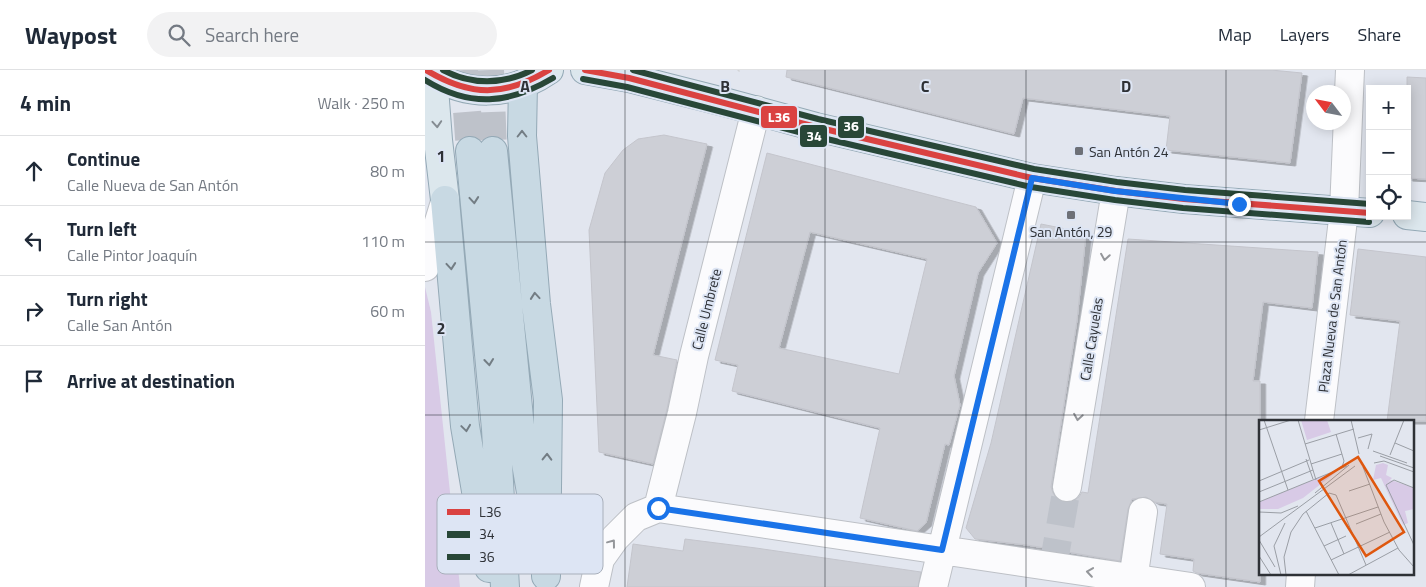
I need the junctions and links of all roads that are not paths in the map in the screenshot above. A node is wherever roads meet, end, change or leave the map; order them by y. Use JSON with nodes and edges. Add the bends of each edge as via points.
{"nodes":[{"id":1,"x":549,"y":70,"type":"edge"},
{"id":2,"x":585,"y":70,"type":"edge"},
{"id":3,"x":684,"y":70,"type":"edge"},
{"id":4,"x":1350,"y":70,"type":"edge"},
{"id":5,"x":429,"y":72,"type":"edge"},
{"id":6,"x":523,"y":84,"type":"junction"},
{"id":7,"x":728,"y":103,"type":"junction"},
{"id":8,"x":756,"y":110,"type":"junction"},
{"id":9,"x":1032,"y":178,"type":"junction"},
{"id":10,"x":1115,"y":191,"type":"junction"},
{"id":11,"x":445,"y":200,"type":"junction"},
{"id":12,"x":1357,"y":212,"type":"edge"},
{"id":13,"x":1411,"y":215,"type":"edge"},
{"id":14,"x":1426,"y":217,"type":"edge"},
{"id":15,"x":425,"y":267,"type":"edge"},
{"id":16,"x":1319,"y":420,"type":"edge"},
{"id":17,"x":1067,"y":487,"type":"tunnel mouth"},
{"id":18,"x":476,"y":494,"type":"edge"},
{"id":19,"x":500,"y":494,"type":"edge"},
{"id":20,"x":531,"y":494,"type":"edge"},
{"id":21,"x":547,"y":494,"type":"edge"},
{"id":22,"x":658,"y":508,"type":"junction"},
{"id":23,"x":1143,"y":512,"type":"dead end"},
{"id":24,"x":942,"y":550,"type":"junction"},
{"id":25,"x":603,"y":555,"type":"edge"},
{"id":26,"x":490,"y":574,"type":"edge"},
{"id":27,"x":504,"y":574,"type":"edge"},
{"id":28,"x":597,"y":574,"type":"edge"},
{"id":29,"x":1301,"y":574,"type":"edge"},
{"id":30,"x":1133,"y":583,"type":"edge"},
{"id":31,"x":492,"y":587,"type":"edge"},
{"id":32,"x":505,"y":587,"type":"edge"},
{"id":33,"x":594,"y":587,"type":"edge"},
{"id":34,"x":933,"y":587,"type":"edge"},
{"id":35,"x":1191,"y":587,"type":"edge"},
{"id":36,"x":1300,"y":587,"type":"edge"}],
"edges":[{"from":1,"to":6,"type":"main road"},
{"from":2,"to":7,"type":"main road"},
{"from":3,"to":7,"type":"main road"},
{"from":4,"to":12,"type":"street","name":"Plaza Nueva de San Antón"},
{"from":5,"to":6,"type":"main road","via":[[447,82],[477,90],[493,91]]},
{"from":5,"to":11,"type":"main road","one_way":true},
{"from":21,"to":6,"type":"highway","one_way":true,"via":[[548,400],[536,304],[522,136]]},
{"from":7,"to":8,"type":"main road"},
{"from":8,"to":9,"type":"main road","via":[[871,141]]},
{"from":8,"to":22,"type":"street","name":"Calle Umbrete"},
{"from":9,"to":10,"type":"main road"},
{"from":9,"to":24,"type":"street"},
{"from":10,"to":12,"type":"main road"},
{"from":10,"to":17,"type":"street","name":"Calle Cayuelas","one_way":true},
{"from":11,"to":15,"type":"street"},
{"from":11,"to":18,"type":"highway","one_way":true,"via":[[465,426]]},
{"from":12,"to":16,"type":"street","name":"Plaza Nueva de San Antón"},
{"from":13,"to":14,"type":"main road"},
{"from":20,"to":19,"type":"highway","one_way":true,"via":[[481,151]]},
{"from":22,"to":24,"type":"street"},
{"from":25,"to":22,"type":"street","one_way":true,"via":[[637,517]]},
{"from":23,"to":30,"type":"street"},
{"from":30,"to":24,"type":"street","one_way":true},
{"from":24,"to":34,"type":"street"},
{"from":26,"to":31,"type":"highway","one_way":true},
{"from":27,"to":32,"type":"highway","one_way":true},
{"from":33,"to":28,"type":"street","one_way":true},
{"from":29,"to":36,"type":"street"},
{"from":30,"to":35,"type":"street"}]}
